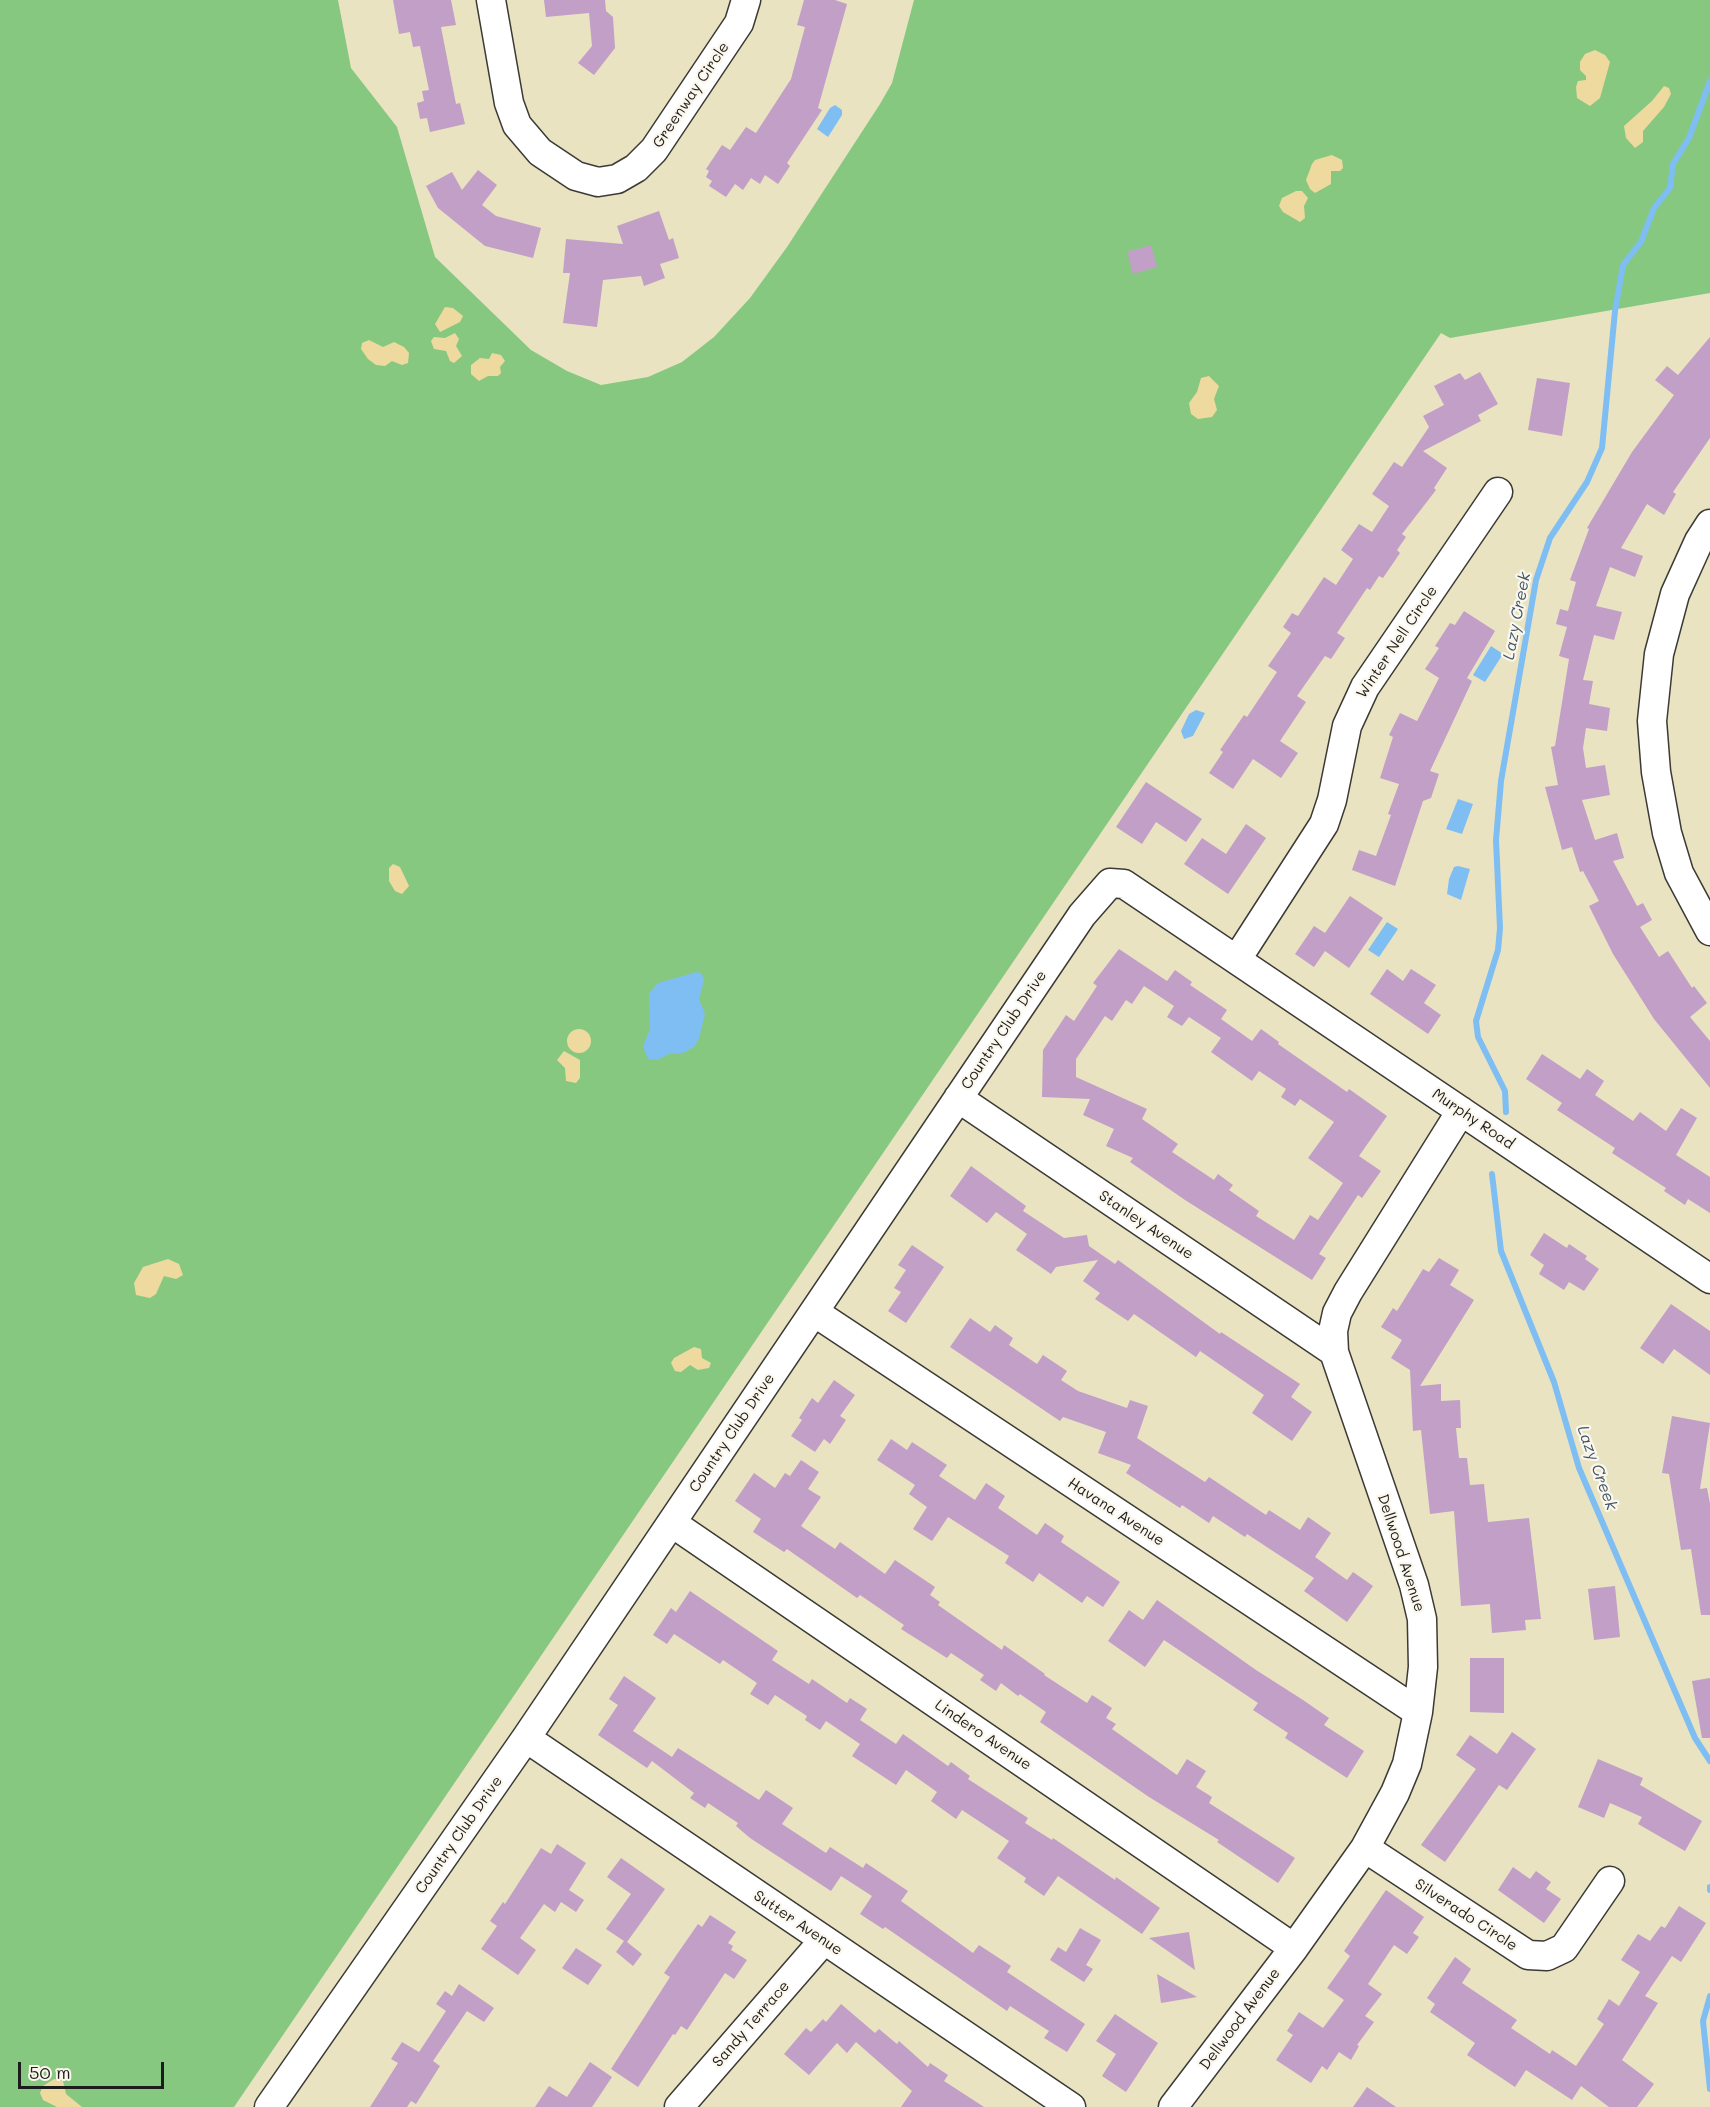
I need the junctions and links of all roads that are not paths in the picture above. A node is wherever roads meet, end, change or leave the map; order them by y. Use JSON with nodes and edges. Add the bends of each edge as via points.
{"nodes":[{"id":1,"x":491,"y":0,"type":"edge"},
{"id":2,"x":746,"y":0,"type":"edge"},
{"id":3,"x":1498,"y":492,"type":"dead end"},
{"id":4,"x":1710,"y":524,"type":"edge"},
{"id":5,"x":1710,"y":931,"type":"edge"},
{"id":6,"x":1237,"y":959,"type":"junction"},
{"id":7,"x":958,"y":1098,"type":"junction"},
{"id":8,"x":1461,"y":1111,"type":"junction"},
{"id":9,"x":1710,"y":1279,"type":"edge"},
{"id":10,"x":814,"y":1312,"type":"junction"},
{"id":11,"x":1334,"y":1352,"type":"junction"},
{"id":12,"x":672,"y":1523,"type":"junction"},
{"id":13,"x":1419,"y":1712,"type":"junction"},
{"id":14,"x":526,"y":1738,"type":"junction"},
{"id":15,"x":1365,"y":1848,"type":"junction"},
{"id":16,"x":1610,"y":1881,"type":"dead end"},
{"id":17,"x":824,"y":1940,"type":"junction"},
{"id":18,"x":1294,"y":1948,"type":"junction"},
{"id":19,"x":269,"y":2107,"type":"edge"},
{"id":20,"x":679,"y":2107,"type":"edge"},
{"id":21,"x":1071,"y":2107,"type":"edge"},
{"id":22,"x":1173,"y":2107,"type":"edge"}],
"edges":[{"from":1,"to":2,"type":"street","name":"Greenway Circle","via":[[509,103],[517,125],[540,152],[576,176],[598,182],[617,179],[654,150],[739,23]]},
{"from":3,"to":6,"type":"street","name":"Winter Nell Circle","via":[[1360,697],[1347,726],[1324,824]]},
{"from":4,"to":5,"type":"street","via":[[1675,594],[1659,654],[1652,721],[1667,833],[1679,873]]},
{"from":6,"to":7,"type":"street","name":"Country Club Drive","via":[[1124,884],[1110,883],[1082,915]]},
{"from":6,"to":8,"type":"street","name":"Murphy Road"},
{"from":7,"to":10,"type":"street","name":"Country Club Drive"},
{"from":7,"to":11,"type":"street","name":"Stanley Avenue"},
{"from":8,"to":9,"type":"street","name":"Murphy Road"},
{"from":8,"to":11,"type":"street","name":"Dellwood Avenue","via":[[1348,1292],[1335,1322]]},
{"from":10,"to":12,"type":"street","name":"Country Club Drive"},
{"from":10,"to":13,"type":"street","name":"Havana Avenue"},
{"from":11,"to":13,"type":"street","name":"Dellwood Avenue","via":[[1414,1585],[1422,1619]]},
{"from":12,"to":14,"type":"street","name":"Country Club Drive"},
{"from":12,"to":18,"type":"street","name":"Lindero Avenue"},
{"from":13,"to":15,"type":"street","name":"Dellwood Avenue","via":[[1403,1773]]},
{"from":14,"to":17,"type":"street","name":"Sutter Avenue"},
{"from":14,"to":19,"type":"street","name":"Country Club Drive"},
{"from":15,"to":16,"type":"street","name":"Silverado Circle","via":[[1528,1955],[1547,1956],[1564,1948]]},
{"from":15,"to":18,"type":"street","name":"Dellwood Avenue"},
{"from":17,"to":20,"type":"street","name":"Sandy Terrace"},
{"from":17,"to":21,"type":"street","name":"Sutter Avenue"},
{"from":18,"to":22,"type":"street","name":"Dellwood Avenue"}]}
